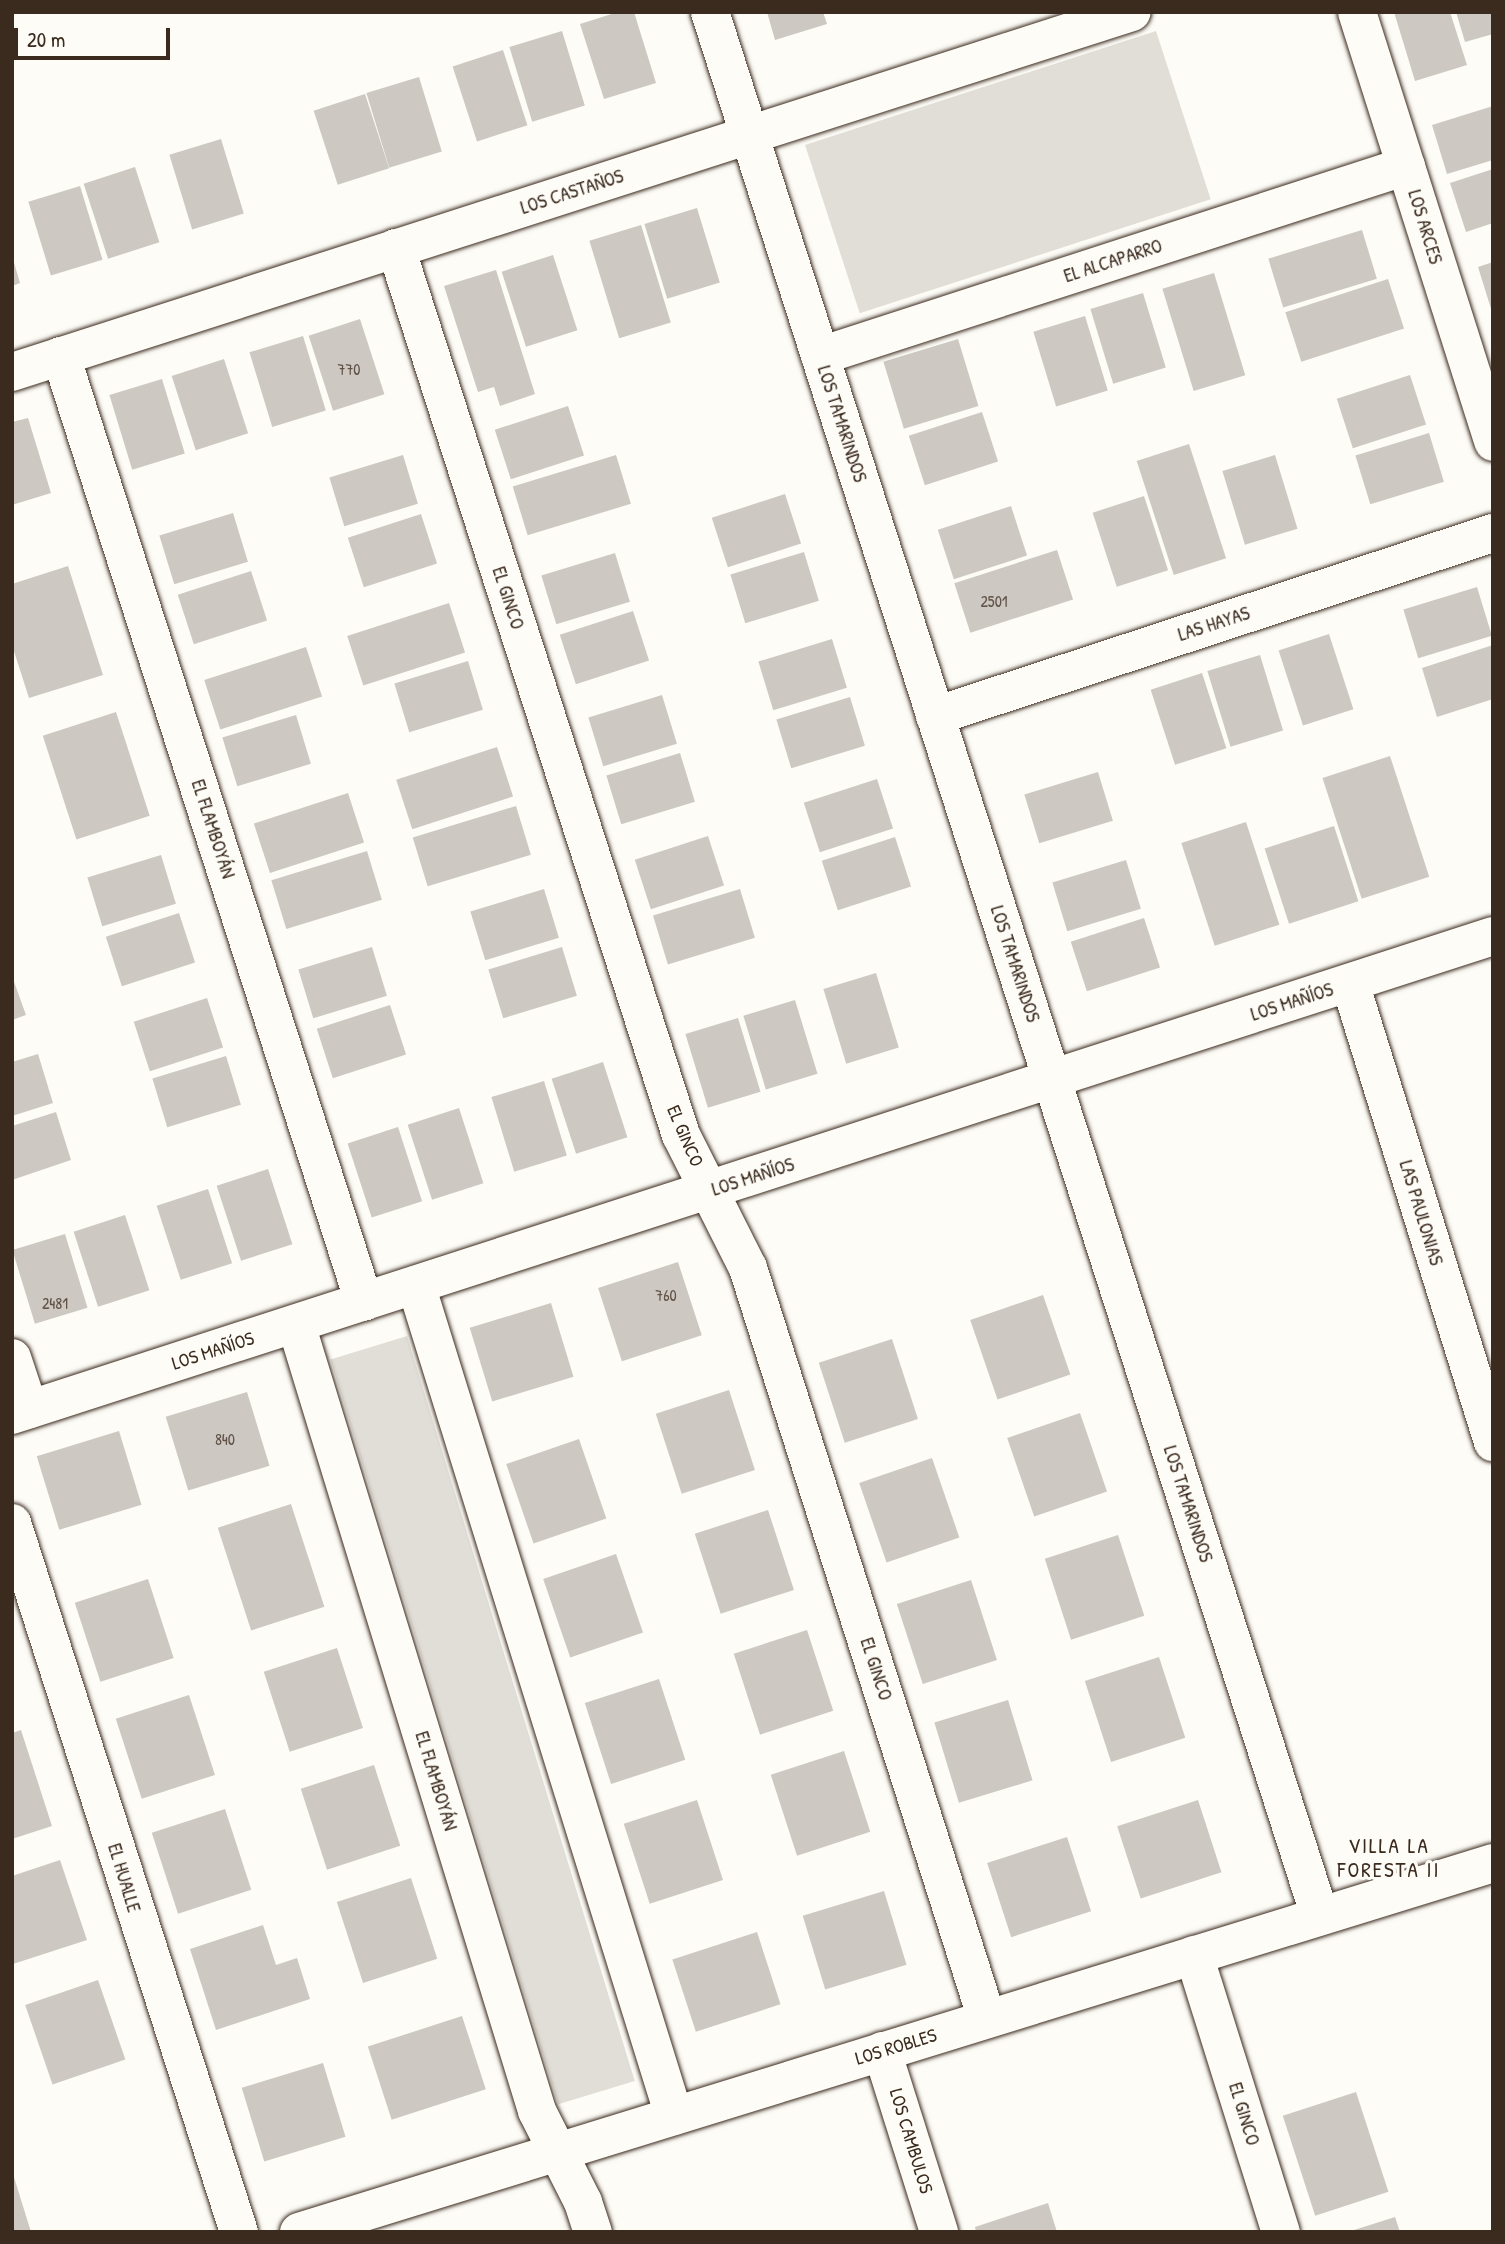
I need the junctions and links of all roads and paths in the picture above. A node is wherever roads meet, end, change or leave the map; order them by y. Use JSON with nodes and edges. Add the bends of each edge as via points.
{"nodes":[{"id":1,"x":710,"y":12,"type":"edge"},
{"id":2,"x":1132,"y":12,"type":"edge"},
{"id":3,"x":1357,"y":12,"type":"edge"},
{"id":4,"x":749,"y":134,"type":"junction"},
{"id":5,"x":1406,"y":166,"type":"junction"},
{"id":6,"x":396,"y":248,"type":"junction"},
{"id":7,"x":61,"y":356,"type":"junction"},
{"id":8,"x":820,"y":356,"type":"junction"},
{"id":9,"x":12,"y":372,"type":"edge"},
{"id":10,"x":1493,"y":442,"type":"edge"},
{"id":11,"x":1493,"y":533,"type":"edge"},
{"id":12,"x":935,"y":716,"type":"junction"},
{"id":13,"x":1493,"y":936,"type":"edge"},
{"id":14,"x":1350,"y":983,"type":"junction"},
{"id":15,"x":1052,"y":1081,"type":"junction"},
{"id":16,"x":709,"y":1191,"type":"junction"},
{"id":17,"x":416,"y":1285,"type":"junction"},
{"id":18,"x":364,"y":1302,"type":"junction"},
{"id":19,"x":296,"y":1324,"type":"junction"},
{"id":20,"x":12,"y":1358,"type":"edge"},
{"id":21,"x":21,"y":1412,"type":"edge"},
{"id":22,"x":1493,"y":1443,"type":"edge"},
{"id":23,"x":12,"y":1523,"type":"edge"},
{"id":24,"x":1493,"y":1863,"type":"edge"},
{"id":25,"x":1320,"y":1916,"type":"junction"},
{"id":26,"x":1194,"y":1955,"type":"junction"},
{"id":27,"x":987,"y":2019,"type":"junction"},
{"id":28,"x":882,"y":2051,"type":"junction"},
{"id":29,"x":674,"y":2116,"type":"junction"},
{"id":30,"x":558,"y":2152,"type":"junction"},
{"id":31,"x":239,"y":2232,"type":"edge"},
{"id":32,"x":299,"y":2232,"type":"edge"},
{"id":33,"x":593,"y":2232,"type":"edge"},
{"id":34,"x":939,"y":2232,"type":"edge"},
{"id":35,"x":1281,"y":2232,"type":"edge"}],
"edges":[{"from":1,"to":4,"type":"street","name":"LOS TAMARINDOS"},
{"from":2,"to":4,"type":"street","name":"LOS CASTAÑOS"},
{"from":3,"to":5,"type":"street","name":"LOS ARCES"},
{"from":4,"to":6,"type":"street","name":"LOS CASTAÑOS"},
{"from":4,"to":8,"type":"street","name":"LOS TAMARINDOS"},
{"from":5,"to":8,"type":"street","name":"EL ALCAPARRO"},
{"from":5,"to":10,"type":"street","name":"LOS ARCES"},
{"from":6,"to":7,"type":"street","name":"LOS CASTAÑOS"},
{"from":6,"to":16,"type":"street","name":"EL GINCO","via":[[677,1122]]},
{"from":7,"to":9,"type":"street","name":"LOS CASTAÑOS"},
{"from":7,"to":18,"type":"street","name":"EL FLAMBOYÁN"},
{"from":8,"to":12,"type":"street","name":"LOS TAMARINDOS"},
{"from":11,"to":12,"type":"street","name":"LAS HAYAS"},
{"from":12,"to":15,"type":"street","name":"LOS TAMARINDOS"},
{"from":13,"to":14,"type":"street","name":"LOS MAÑÍOS"},
{"from":14,"to":15,"type":"street","name":"LOS MAÑÍOS"},
{"from":14,"to":22,"type":"street","name":"LAS PAULONIAS"},
{"from":15,"to":16,"type":"street","name":"LOS MAÑÍOS"},
{"from":15,"to":25,"type":"street","name":"LOS TAMARINDOS"},
{"from":16,"to":17,"type":"street","name":"LOS MAÑÍOS"},
{"from":16,"to":27,"type":"street","name":"EL GINCO","via":[[748,1268]]},
{"from":17,"to":18,"type":"street","name":"LOS MAÑÍOS"},
{"from":17,"to":29,"type":"street"},
{"from":18,"to":19,"type":"street","name":"LOS MAÑÍOS"},
{"from":19,"to":21,"type":"street","name":"LOS MAÑÍOS"},
{"from":19,"to":30,"type":"street","name":"EL FLAMBOYÁN","via":[[537,2111]]},
{"from":20,"to":21,"type":"street"},
{"from":23,"to":31,"type":"street","name":"EL HUALLE"},
{"from":24,"to":25,"type":"street","name":"LOS ROBLES"},
{"from":25,"to":26,"type":"street","name":"LOS ROBLES"},
{"from":26,"to":27,"type":"street","name":"LOS ROBLES"},
{"from":26,"to":35,"type":"street","name":"EL GINCO"},
{"from":27,"to":28,"type":"street","name":"LOS ROBLES"},
{"from":28,"to":29,"type":"street","name":"LOS ROBLES"},
{"from":28,"to":34,"type":"street","name":"LOS CAMBULOS"},
{"from":29,"to":30,"type":"street","name":"LOS ROBLES"},
{"from":30,"to":32,"type":"street","name":"LOS ROBLES"},
{"from":30,"to":33,"type":"street","name":"EL FLAMBOYÁN"}]}
